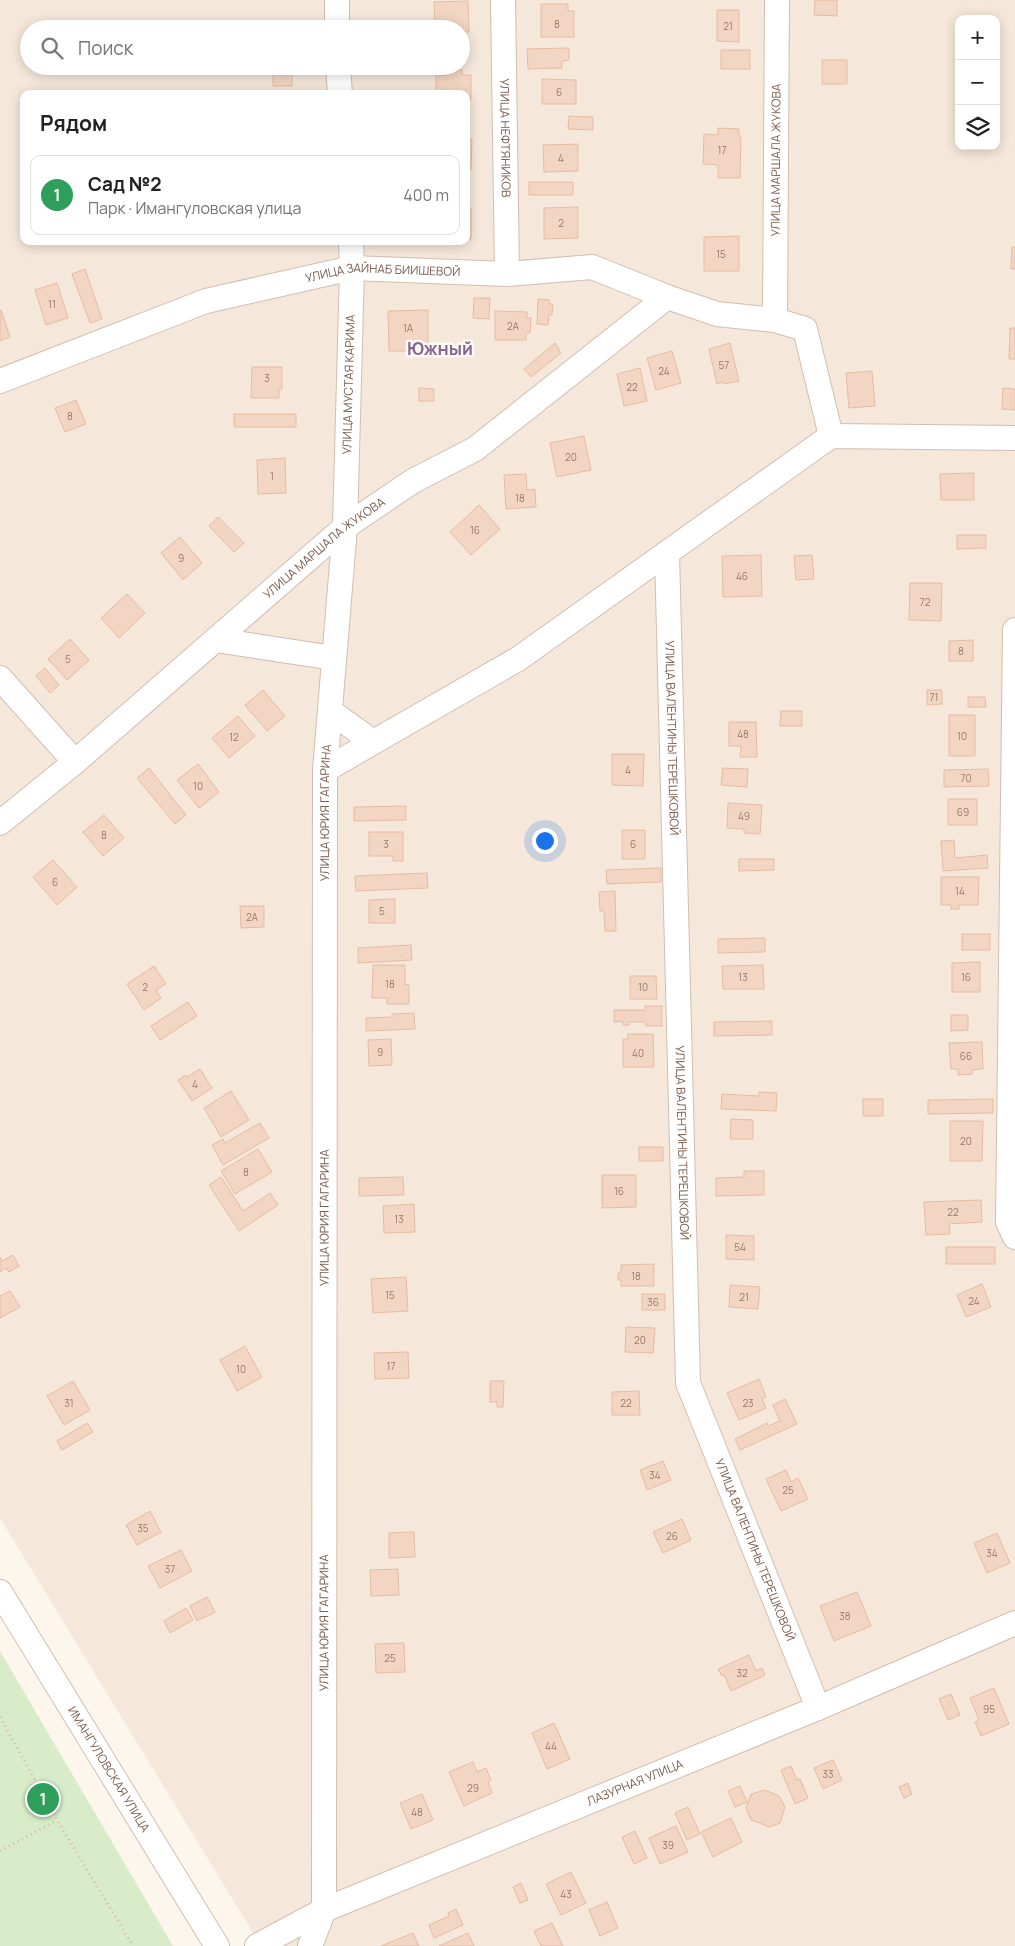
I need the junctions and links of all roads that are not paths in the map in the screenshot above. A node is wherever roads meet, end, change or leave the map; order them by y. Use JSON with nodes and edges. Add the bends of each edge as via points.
{"nodes":[{"id":1,"x":336,"y":0,"type":"edge"},
{"id":2,"x":503,"y":0,"type":"edge"},
{"id":3,"x":777,"y":0,"type":"edge"},
{"id":4,"x":336,"y":20,"type":"edge"},
{"id":5,"x":339,"y":75,"type":"edge"},
{"id":6,"x":340,"y":90,"type":"edge"},
{"id":7,"x":350,"y":245,"type":"edge"},
{"id":8,"x":352,"y":268,"type":"junction"},
{"id":9,"x":507,"y":274,"type":"junction"},
{"id":10,"x":667,"y":297,"type":"junction"},
{"id":11,"x":775,"y":320,"type":"junction"},
{"id":12,"x":0,"y":381,"type":"edge"},
{"id":13,"x":831,"y":436,"type":"junction"},
{"id":14,"x":1015,"y":438,"type":"edge"},
{"id":15,"x":345,"y":527,"type":"junction"},
{"id":16,"x":667,"y":553,"type":"junction"},
{"id":17,"x":1015,"y":630,"type":"edge"},
{"id":18,"x":216,"y":640,"type":"junction"},
{"id":19,"x":334,"y":658,"type":"junction"},
{"id":20,"x":0,"y":678,"type":"edge"},
{"id":21,"x":330,"y":711,"type":"junction"},
{"id":22,"x":373,"y":742,"type":"junction"},
{"id":23,"x":75,"y":762,"type":"junction"},
{"id":24,"x":325,"y":770,"type":"junction"},
{"id":25,"x":0,"y":823,"type":"edge"},
{"id":26,"x":1015,"y":1237,"type":"edge"},
{"id":27,"x":0,"y":1592,"type":"edge"},
{"id":28,"x":1015,"y":1623,"type":"edge"},
{"id":29,"x":818,"y":1708,"type":"junction"},
{"id":30,"x":324,"y":1910,"type":"junction"},
{"id":31,"x":216,"y":1946,"type":"edge"},
{"id":32,"x":257,"y":1946,"type":"edge"},
{"id":33,"x":310,"y":1946,"type":"edge"}],
"edges":[{"from":1,"to":4,"type":"street"},
{"from":2,"to":9,"type":"street","name":"УЛИЦА НЕФТЯНИКОВ"},
{"from":3,"to":11,"type":"street","name":"УЛИЦА МАРШАЛА ЖУКОВА"},
{"from":5,"to":6,"type":"street"},
{"from":7,"to":8,"type":"street","name":"УЛИЦА МУСТАЯ КАРИМА"},
{"from":8,"to":9,"type":"street","name":"УЛИЦА ЗАЙНАБ БИИШЕВОЙ"},
{"from":8,"to":12,"type":"street","name":"УЛИЦА ЗАЙНАБ БИИШЕВОЙ","via":[[206,301]]},
{"from":8,"to":15,"type":"street","name":"УЛИЦА МУСТАЯ КАРИМА"},
{"from":9,"to":10,"type":"street","name":"УЛИЦА ЗАЙНАБ БИИШЕВОЙ","via":[[592,267]]},
{"from":10,"to":11,"type":"street","name":"УЛИЦА ЗАЙНАБ БИИШЕВОЙ","via":[[717,314]]},
{"from":10,"to":15,"type":"street","name":"УЛИЦА МАРШАЛА ЖУКОВА","via":[[474,449],[412,481]]},
{"from":11,"to":13,"type":"street","name":"УЛИЦА ЗАЙНАБ БИИШЕВОЙ","via":[[805,328]]},
{"from":13,"to":14,"type":"street"},
{"from":13,"to":16,"type":"street"},
{"from":15,"to":18,"type":"street","name":"УЛИЦА МАРШАЛА ЖУКОВА"},
{"from":15,"to":19,"type":"street","name":"УЛИЦА ЮРИЯ ГАГАРИНА"},
{"from":16,"to":22,"type":"street","via":[[518,659]]},
{"from":16,"to":29,"type":"street","name":"УЛИЦА ВАЛЕНТИНЫ ТЕРЕШКОВОЙ","via":[[688,1383]]},
{"from":17,"to":26,"type":"street","via":[[1008,1222]]},
{"from":18,"to":19,"type":"street"},
{"from":18,"to":23,"type":"street","name":"УЛИЦА МАРШАЛА ЖУКОВА"},
{"from":19,"to":21,"type":"street","name":"УЛИЦА ЮРИЯ ГАГАРИНА"},
{"from":20,"to":23,"type":"street"},
{"from":21,"to":22,"type":"street"},
{"from":21,"to":24,"type":"street","name":"УЛИЦА ЮРИЯ ГАГАРИНА"},
{"from":22,"to":24,"type":"street"},
{"from":23,"to":25,"type":"street","name":"УЛИЦА МАРШАЛА ЖУКОВА"},
{"from":24,"to":30,"type":"street","name":"УЛИЦА ЮРИЯ ГАГАРИНА"},
{"from":27,"to":31,"type":"street","name":"ИМАНГУЛОВСКАЯ УЛИЦА"},
{"from":28,"to":29,"type":"street","name":"ЛАЗУРНАЯ УЛИЦА"},
{"from":29,"to":30,"type":"street","name":"ЛАЗУРНАЯ УЛИЦА"},
{"from":30,"to":32,"type":"street","name":"ЛАЗУРНАЯ УЛИЦА"},
{"from":30,"to":33,"type":"street"}]}
